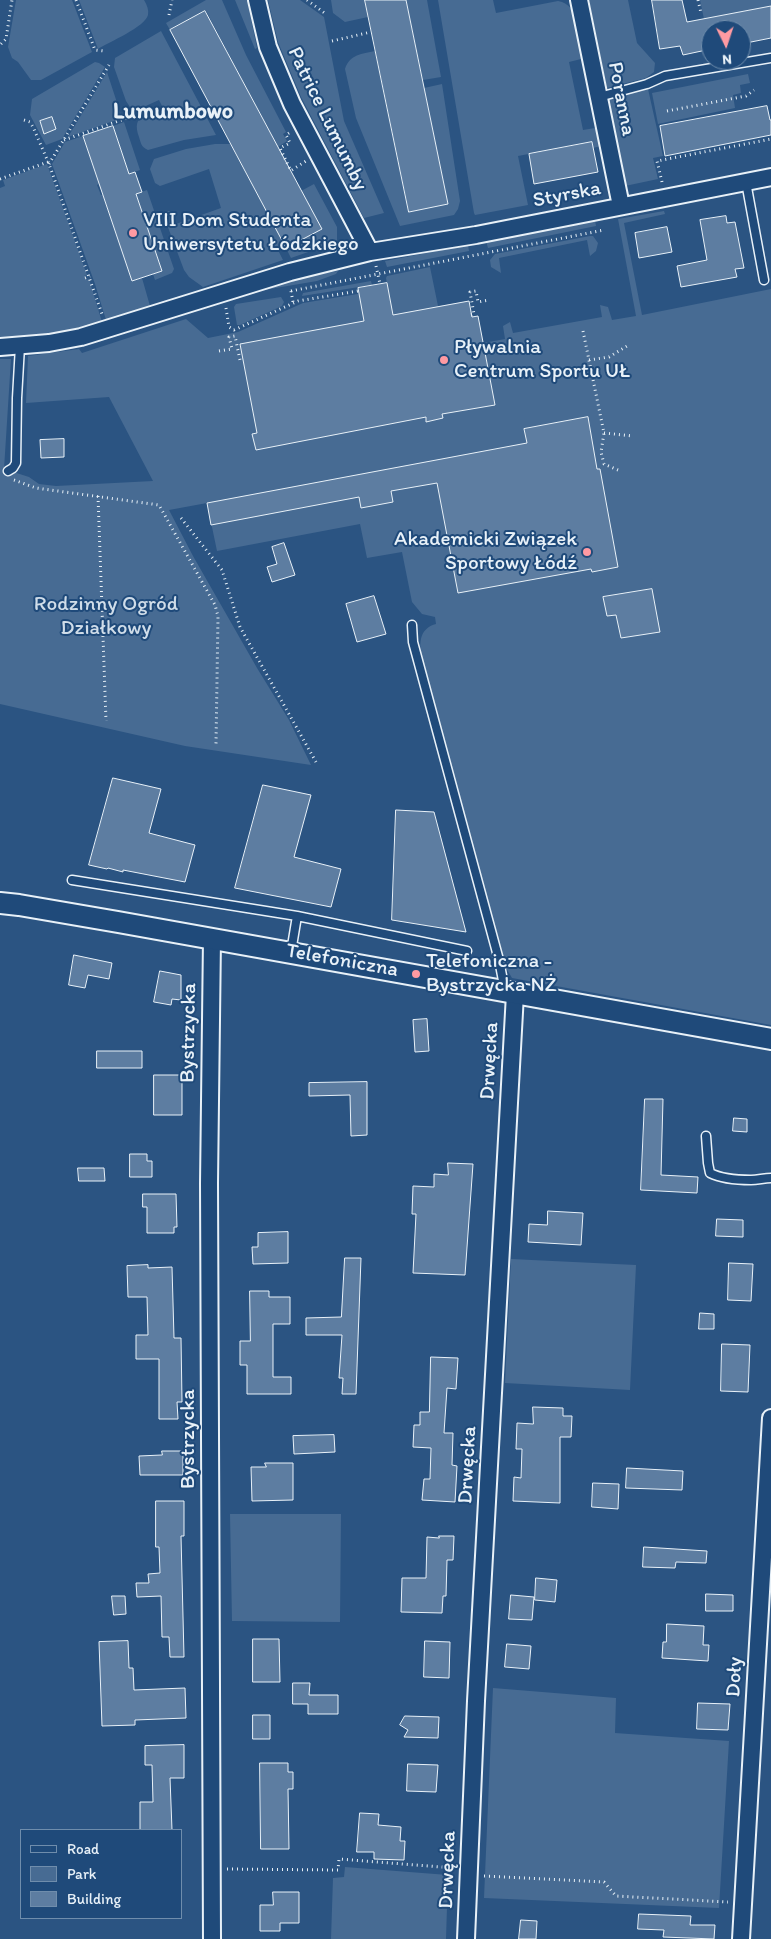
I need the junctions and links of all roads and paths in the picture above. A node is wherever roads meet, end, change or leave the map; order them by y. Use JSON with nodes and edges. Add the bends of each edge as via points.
{"nodes":[{"id":1,"x":12,"y":0,"type":"edge"},
{"id":2,"x":76,"y":0,"type":"edge"},
{"id":3,"x":172,"y":0,"type":"edge"},
{"id":4,"x":257,"y":0,"type":"edge"},
{"id":5,"x":307,"y":0,"type":"edge"},
{"id":6,"x":579,"y":0,"type":"edge"},
{"id":7,"x":698,"y":0,"type":"edge"},
{"id":8,"x":701,"y":12,"type":"dead end"},
{"id":9,"x":326,"y":14,"type":"dead end"},
{"id":10,"x":168,"y":15,"type":"dead end"},
{"id":11,"x":371,"y":32,"type":"dead end"},
{"id":12,"x":332,"y":41,"type":"dead end"},
{"id":13,"x":1,"y":44,"type":"dead end"},
{"id":14,"x":104,"y":51,"type":"dead end"},
{"id":15,"x":771,"y":58,"type":"edge"},
{"id":16,"x":109,"y":65,"type":"dead end"},
{"id":17,"x":754,"y":90,"type":"dead end"},
{"id":18,"x":599,"y":97,"type":"junction"},
{"id":19,"x":667,"y":111,"type":"dead end"},
{"id":20,"x":127,"y":118,"type":"dead end"},
{"id":21,"x":24,"y":120,"type":"dead end"},
{"id":22,"x":304,"y":125,"type":"junction"},
{"id":23,"x":771,"y":138,"type":"edge"},
{"id":24,"x":64,"y":140,"type":"junction"},
{"id":25,"x":49,"y":163,"type":"junction"},
{"id":26,"x":299,"y":166,"type":"dead end"},
{"id":27,"x":771,"y":177,"type":"edge"},
{"id":28,"x":0,"y":179,"type":"edge"},
{"id":29,"x":662,"y":182,"type":"dead end"},
{"id":30,"x":746,"y":182,"type":"junction"},
{"id":31,"x":621,"y":206,"type":"junction"},
{"id":32,"x":604,"y":230,"type":"dead end"},
{"id":33,"x":370,"y":252,"type":"junction"},
{"id":34,"x":378,"y":273,"type":"junction"},
{"id":35,"x":90,"y":276,"type":"junction"},
{"id":36,"x":85,"y":278,"type":"dead end"},
{"id":37,"x":764,"y":280,"type":"dead end"},
{"id":38,"x":380,"y":284,"type":"dead end"},
{"id":39,"x":291,"y":291,"type":"junction"},
{"id":40,"x":358,"y":291,"type":"dead end"},
{"id":41,"x":282,"y":292,"type":"dead end"},
{"id":42,"x":489,"y":300,"type":"dead end"},
{"id":43,"x":98,"y":302,"type":"dead end"},
{"id":44,"x":230,"y":302,"type":"dead end"},
{"id":45,"x":293,"y":302,"type":"junction"},
{"id":46,"x":471,"y":315,"type":"dead end"},
{"id":47,"x":583,"y":331,"type":"dead end"},
{"id":48,"x":20,"y":346,"type":"junction"},
{"id":49,"x":627,"y":346,"type":"dead end"},
{"id":50,"x":0,"y":347,"type":"edge"},
{"id":51,"x":218,"y":352,"type":"dead end"},
{"id":52,"x":243,"y":360,"type":"dead end"},
{"id":53,"x":589,"y":360,"type":"junction"},
{"id":54,"x":604,"y":433,"type":"junction"},
{"id":55,"x":633,"y":436,"type":"dead end"},
{"id":56,"x":618,"y":470,"type":"dead end"},
{"id":57,"x":8,"y":474,"type":"joint"},
{"id":58,"x":98,"y":496,"type":"junction"},
{"id":59,"x":181,"y":518,"type":"dead end"},
{"id":60,"x":412,"y":625,"type":"dead end"},
{"id":61,"x":106,"y":721,"type":"dead end"},
{"id":62,"x":216,"y":744,"type":"dead end"},
{"id":63,"x":316,"y":762,"type":"dead end"},
{"id":64,"x":72,"y":880,"type":"dead end"},
{"id":65,"x":0,"y":903,"type":"edge"},
{"id":66,"x":297,"y":916,"type":"junction"},
{"id":67,"x":212,"y":938,"type":"junction"},
{"id":68,"x":468,"y":951,"type":"dead end"},
{"id":69,"x":291,"y":952,"type":"junction"},
{"id":70,"x":510,"y":993,"type":"junction"},
{"id":71,"x":771,"y":1039,"type":"edge"},
{"id":72,"x":706,"y":1136,"type":"dead end"},
{"id":73,"x":771,"y":1178,"type":"edge"},
{"id":74,"x":771,"y":1418,"type":"edge"},
{"id":75,"x":212,"y":1869,"type":"junction"},
{"id":76,"x":469,"y":1871,"type":"junction"},
{"id":77,"x":743,"y":1902,"type":"junction"},
{"id":78,"x":212,"y":1939,"type":"edge"},
{"id":79,"x":466,"y":1939,"type":"edge"},
{"id":80,"x":741,"y":1939,"type":"edge"}],
"edges":[{"from":1,"to":13,"type":"path","via":[[6,40]]},
{"from":2,"to":14,"type":"path","via":[[95,50]]},
{"from":3,"to":10,"type":"path"},
{"from":4,"to":22,"type":"street","name":"Patrice Lumumby","via":[[268,47]]},
{"from":5,"to":9,"type":"path"},
{"from":6,"to":18,"type":"street","name":"Poranna"},
{"from":7,"to":8,"type":"path"},
{"from":11,"to":12,"type":"path"},
{"from":15,"to":18,"type":"lane","via":[[665,76]]},
{"from":16,"to":24,"type":"path"},
{"from":17,"to":19,"type":"path","via":[[746,96]]},
{"from":18,"to":31,"type":"street","name":"Poranna"},
{"from":20,"to":24,"type":"path"},
{"from":21,"to":25,"type":"path","via":[[33,127]]},
{"from":22,"to":26,"type":"path","via":[[286,135],[290,143],[280,148],[291,170]]},
{"from":22,"to":33,"type":"street","name":"Patrice Lumumby"},
{"from":23,"to":29,"type":"path","via":[[657,160]]},
{"from":24,"to":25,"type":"path"},
{"from":25,"to":28,"type":"path"},
{"from":25,"to":35,"type":"path"},
{"from":27,"to":30,"type":"street","name":"Styrska"},
{"from":30,"to":31,"type":"street","name":"Styrska"},
{"from":30,"to":37,"type":"lane"},
{"from":31,"to":33,"type":"street","name":"Styrska"},
{"from":32,"to":34,"type":"path"},
{"from":33,"to":48,"type":"street","name":"Styrska","via":[[290,272],[81,337]]},
{"from":34,"to":38,"type":"path"},
{"from":34,"to":39,"type":"path"},
{"from":35,"to":36,"type":"path"},
{"from":35,"to":43,"type":"path"},
{"from":39,"to":41,"type":"path"},
{"from":39,"to":45,"type":"path"},
{"from":40,"to":45,"type":"path"},
{"from":42,"to":46,"type":"path","via":[[478,302],[476,291],[470,292],[474,314]]},
{"from":44,"to":45,"type":"path","via":[[226,310],[229,327],[234,330]]},
{"from":47,"to":53,"type":"path"},
{"from":48,"to":50,"type":"street","name":"Styrska"},
{"from":48,"to":57,"type":"lane","via":[[16,463]]},
{"from":49,"to":53,"type":"path","via":[[609,356]]},
{"from":51,"to":52,"type":"path","via":[[232,349],[230,336],[236,336],[240,360]]},
{"from":53,"to":54,"type":"path"},
{"from":54,"to":55,"type":"path"},
{"from":54,"to":56,"type":"path","via":[[601,452],[604,464]]},
{"from":57,"to":58,"type":"path","via":[[36,488]]},
{"from":58,"to":61,"type":"path"},
{"from":58,"to":62,"type":"path","via":[[160,506],[215,605],[218,616]]},
{"from":59,"to":63,"type":"path","via":[[222,570],[240,627]]},
{"from":60,"to":70,"type":"lane","via":[[413,642]]},
{"from":64,"to":66,"type":"lane"},
{"from":65,"to":67,"type":"street","name":"Telefoniczna"},
{"from":66,"to":68,"type":"lane"},
{"from":66,"to":69,"type":"lane"},
{"from":67,"to":69,"type":"street","name":"Telefoniczna"},
{"from":67,"to":75,"type":"street","name":"Bystrzycka","via":[[209,1183]]},
{"from":69,"to":70,"type":"street","name":"Telefoniczna"},
{"from":70,"to":71,"type":"street","name":"Telefoniczna"},
{"from":70,"to":76,"type":"street","name":"Drwęcka"},
{"from":72,"to":73,"type":"lane","via":[[710,1173],[733,1179]]},
{"from":74,"to":77,"type":"street","name":"Doły"},
{"from":75,"to":76,"type":"path","via":[[338,1870],[339,1859],[444,1866]]},
{"from":75,"to":78,"type":"street","name":"Bystrzycka"},
{"from":76,"to":77,"type":"path","via":[[488,1877],[604,1882],[616,1896]]},
{"from":76,"to":79,"type":"street","name":"Drwęcka"},
{"from":77,"to":80,"type":"street","name":"Doły"}]}
